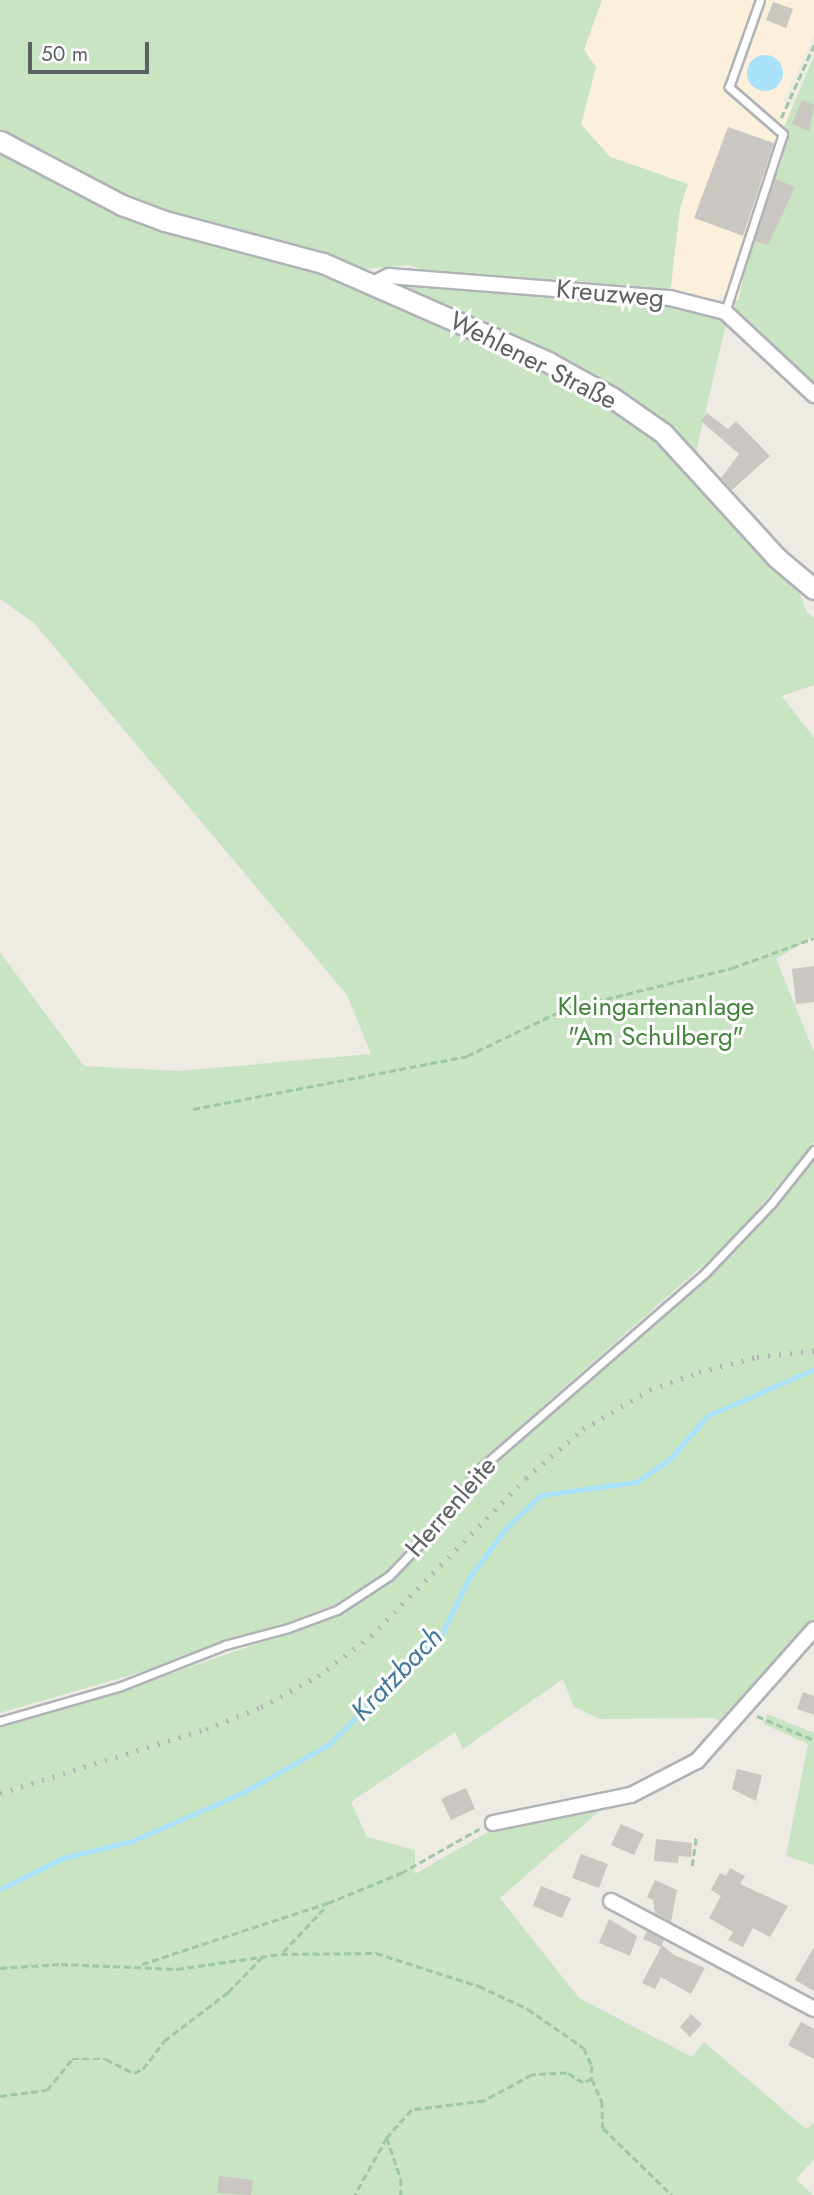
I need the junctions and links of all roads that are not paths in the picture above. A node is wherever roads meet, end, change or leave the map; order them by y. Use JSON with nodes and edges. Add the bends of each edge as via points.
{"nodes":[{"id":1,"x":760,"y":0,"type":"edge"},
{"id":2,"x":0,"y":141,"type":"edge"},
{"id":3,"x":373,"y":284,"type":"junction"},
{"id":4,"x":725,"y":312,"type":"junction"},
{"id":5,"x":814,"y":395,"type":"edge"},
{"id":6,"x":814,"y":589,"type":"edge"},
{"id":7,"x":814,"y":1150,"type":"edge"},
{"id":8,"x":814,"y":1629,"type":"edge"},
{"id":9,"x":0,"y":1721,"type":"edge"},
{"id":10,"x":493,"y":1823,"type":"road end"},
{"id":11,"x":611,"y":1901,"type":"dead end"},
{"id":12,"x":814,"y":2009,"type":"edge"}],
"edges":[{"from":1,"to":4,"type":"lane","via":[[729,87],[783,134]]},
{"from":2,"to":3,"type":"street","name":"Wehlener Straße","via":[[122,205]]},
{"from":3,"to":4,"type":"street","name":"Kreuzweg","via":[[388,276],[670,298]]},
{"from":3,"to":6,"type":"street","name":"Wehlener Straße","via":[[548,362],[613,398],[696,465],[777,558]]},
{"from":4,"to":5,"type":"street","name":"Kreuzweg"},
{"from":7,"to":9,"type":"lane","name":"Herrenleite","via":[[772,1204],[705,1273],[484,1466],[389,1576],[337,1610],[225,1645],[121,1686]]},
{"from":8,"to":10,"type":"street","via":[[708,1754],[631,1796]]},
{"from":11,"to":12,"type":"street"}]}
